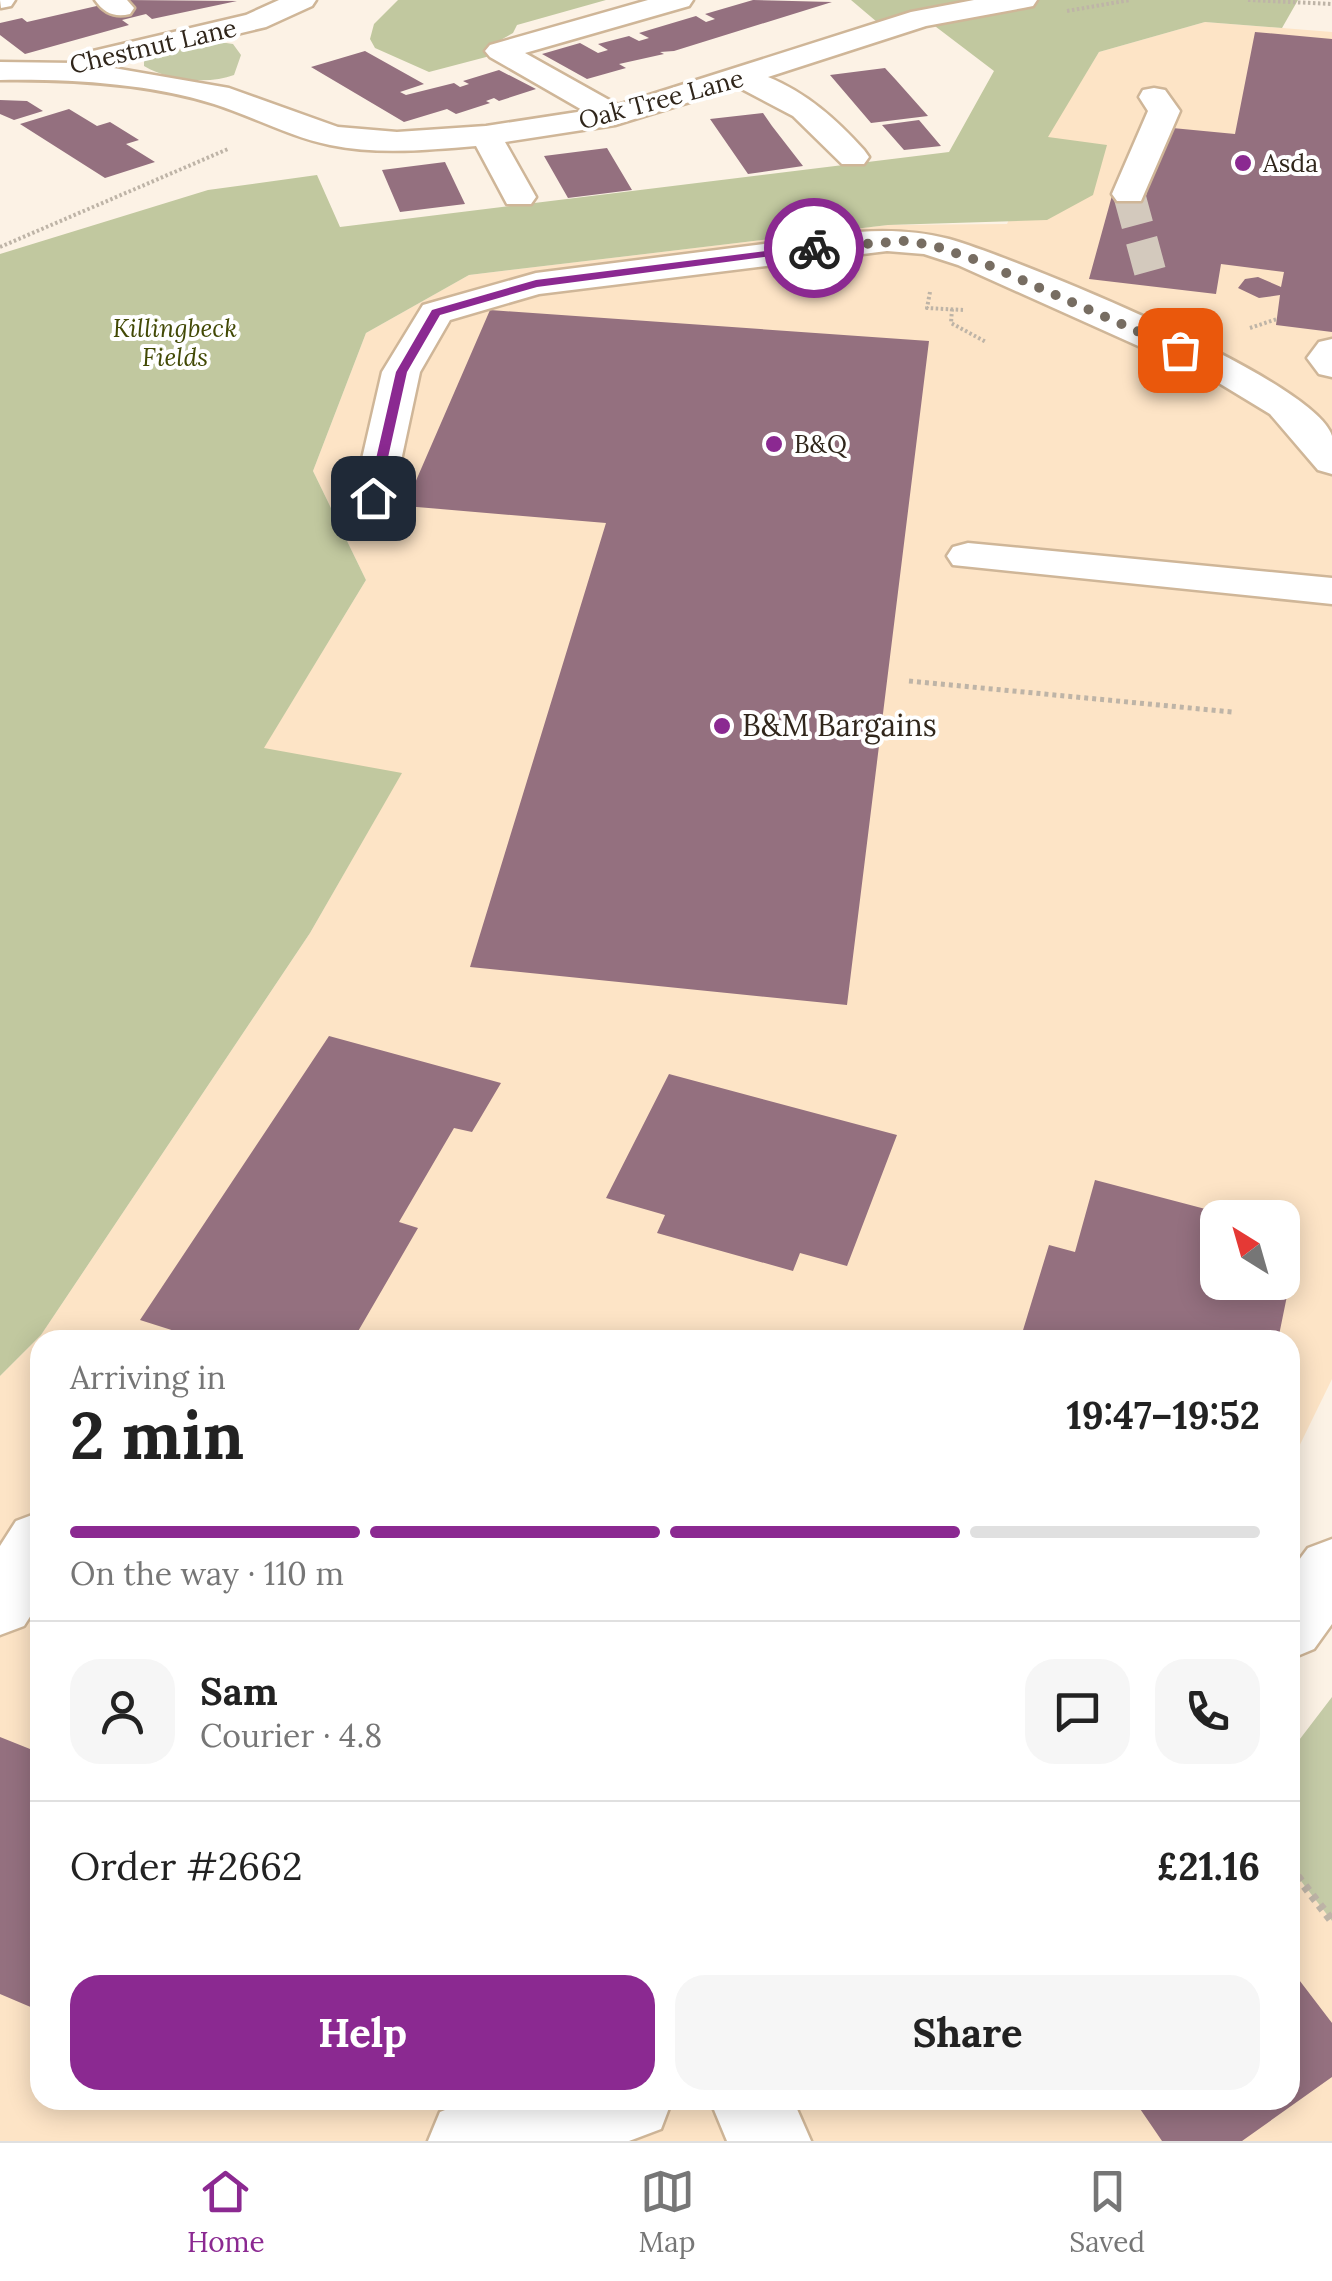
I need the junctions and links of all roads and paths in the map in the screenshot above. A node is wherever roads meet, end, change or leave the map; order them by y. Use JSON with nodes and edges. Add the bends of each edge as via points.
{"nodes":[{"id":1,"x":302,"y":0,"type":"edge"},
{"id":2,"x":678,"y":0,"type":"edge"},
{"id":3,"x":1023,"y":0,"type":"edge"},
{"id":4,"x":1248,"y":0,"type":"edge"},
{"id":5,"x":1332,"y":4,"type":"edge"},
{"id":6,"x":257,"y":50,"type":"junction"},
{"id":7,"x":50,"y":70,"type":"junction"},
{"id":8,"x":0,"y":71,"type":"edge"},
{"id":9,"x":743,"y":78,"type":"junction"},
{"id":10,"x":1154,"y":97,"type":"dead end"},
{"id":11,"x":615,"y":116,"type":"junction"},
{"id":12,"x":292,"y":122,"type":"junction"},
{"id":13,"x":486,"y":136,"type":"junction"},
{"id":14,"x":853,"y":157,"type":"dead end"},
{"id":15,"x":1129,"y":194,"type":"tunnel mouth"},
{"id":16,"x":519,"y":198,"type":"dead end"},
{"id":17,"x":0,"y":247,"type":"edge"},
{"id":18,"x":952,"y":309,"type":"dead end"},
{"id":19,"x":986,"y":342,"type":"dead end"},
{"id":20,"x":1332,"y":350,"type":"edge"},
{"id":21,"x":1332,"y":366,"type":"edge"},
{"id":22,"x":1323,"y":449,"type":"edge"},
{"id":23,"x":373,"y":498,"type":"dead end"},
{"id":24,"x":968,"y":556,"type":"dead end"},
{"id":25,"x":1332,"y":591,"type":"edge"},
{"id":26,"x":910,"y":680,"type":"dead end"},
{"id":27,"x":1232,"y":712,"type":"dead end"},
{"id":28,"x":30,"y":1558,"type":"edge"},
{"id":29,"x":1332,"y":1569,"type":"edge"},
{"id":30,"x":0,"y":1604,"type":"edge"},
{"id":31,"x":1300,"y":1613,"type":"edge"},
{"id":32,"x":1300,"y":1879,"type":"edge"},
{"id":33,"x":1332,"y":1922,"type":"edge"},
{"id":34,"x":592,"y":2110,"type":"edge"},
{"id":35,"x":755,"y":2110,"type":"edge"},
{"id":36,"x":469,"y":2141,"type":"edge"},
{"id":37,"x":770,"y":2141,"type":"edge"}],
"edges":[{"from":1,"to":6,"type":"street","name":"Chestnut Lane"},
{"from":2,"to":11,"type":"street","via":[[500,51]]},
{"from":3,"to":9,"type":"street","name":"Oak Tree Lane","via":[[922,18]]},
{"from":4,"to":5,"type":"path"},
{"from":6,"to":7,"type":"street","name":"Chestnut Lane"},
{"from":6,"to":12,"type":"street","via":[[262,91]]},
{"from":7,"to":8,"type":"street","name":"Chestnut Lane"},
{"from":7,"to":12,"type":"street","name":"Chestnut Lane","via":[[218,95]]},
{"from":9,"to":11,"type":"street","name":"Oak Tree Lane"},
{"from":9,"to":14,"type":"street","via":[[813,112]]},
{"from":10,"to":15,"type":"street","via":[[1164,111]]},
{"from":11,"to":13,"type":"street","name":"Oak Tree Lane"},
{"from":12,"to":13,"type":"street","name":"Oak Tree Lane","via":[[333,136],[398,142]]},
{"from":12,"to":17,"type":"path"},
{"from":13,"to":16,"type":"street"},
{"from":18,"to":19,"type":"path","via":[[951,323]]},
{"from":20,"to":21,"type":"street","via":[[1326,358]]},
{"from":22,"to":23,"type":"street","via":[[1278,402],[1148,318],[932,245],[858,242],[536,284],[436,313],[401,372]]},
{"from":24,"to":25,"type":"street"},
{"from":26,"to":27,"type":"path"},
{"from":28,"to":30,"type":"street"},
{"from":29,"to":31,"type":"street"},
{"from":32,"to":33,"type":"path"},
{"from":34,"to":36,"type":"street"},
{"from":35,"to":37,"type":"street"}]}
